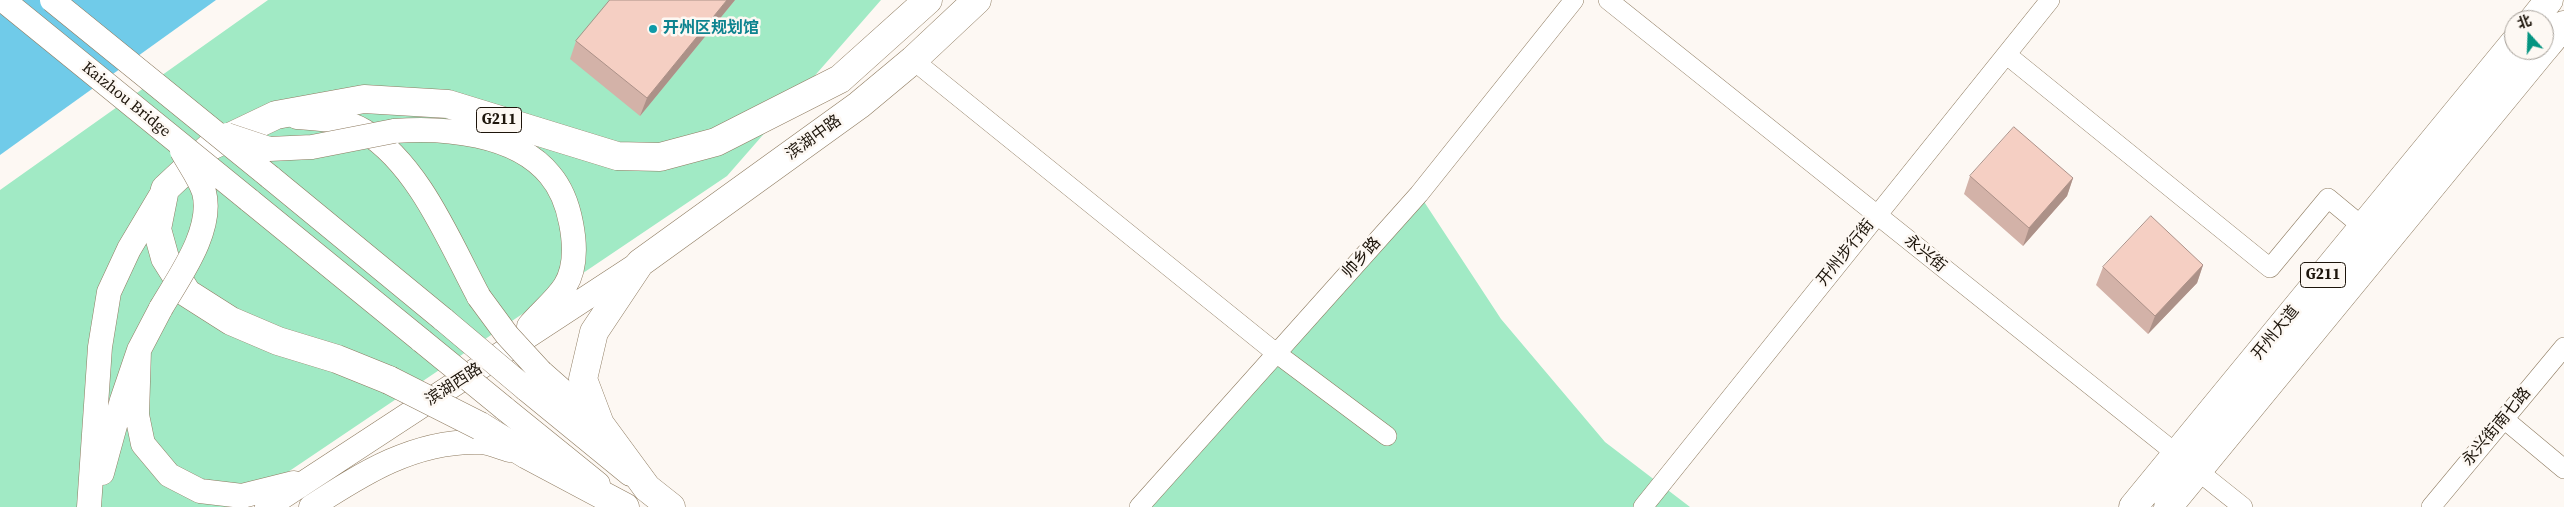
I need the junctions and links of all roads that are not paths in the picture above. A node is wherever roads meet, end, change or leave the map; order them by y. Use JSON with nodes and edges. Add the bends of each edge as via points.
{"nodes":[{"id":1,"x":3,"y":0,"type":"edge"},
{"id":2,"x":52,"y":0,"type":"edge"},
{"id":3,"x":928,"y":0,"type":"edge"},
{"id":4,"x":977,"y":0,"type":"edge"},
{"id":5,"x":1574,"y":0,"type":"edge"},
{"id":6,"x":1608,"y":0,"type":"edge"},
{"id":7,"x":2050,"y":0,"type":"edge"},
{"id":8,"x":2550,"y":0,"type":"edge"},
{"id":9,"x":2556,"y":0,"type":"edge"},
{"id":10,"x":2564,"y":6,"type":"edge"},
{"id":11,"x":2542,"y":10,"type":"edge"},
{"id":12,"x":2564,"y":25,"type":"edge"},
{"id":13,"x":2554,"y":38,"type":"edge"},
{"id":14,"x":2007,"y":55,"type":"junction"},
{"id":15,"x":2504,"y":55,"type":"edge"},
{"id":16,"x":912,"y":60,"type":"junction"},
{"id":17,"x":2536,"y":60,"type":"edge"},
{"id":18,"x":276,"y":115,"type":"junction"},
{"id":19,"x":213,"y":130,"type":"junction"},
{"id":20,"x":177,"y":141,"type":"junction"},
{"id":21,"x":165,"y":189,"type":"junction"},
{"id":22,"x":1876,"y":214,"type":"junction"},
{"id":23,"x":2363,"y":227,"type":"junction"},
{"id":24,"x":640,"y":263,"type":"junction"},
{"id":25,"x":2564,"y":347,"type":"edge"},
{"id":26,"x":138,"y":350,"type":"junction"},
{"id":27,"x":506,"y":351,"type":"junction"},
{"id":28,"x":1276,"y":353,"type":"junction"},
{"id":29,"x":534,"y":380,"type":"junction"},
{"id":30,"x":2504,"y":419,"type":"junction"},
{"id":31,"x":600,"y":424,"type":"junction"},
{"id":32,"x":1387,"y":436,"type":"dead end"},
{"id":33,"x":2176,"y":454,"type":"junction"},
{"id":34,"x":527,"y":455,"type":"junction"},
{"id":35,"x":2564,"y":468,"type":"edge"},
{"id":36,"x":2197,"y":471,"type":"junction"},
{"id":37,"x":312,"y":478,"type":"junction"},
{"id":38,"x":647,"y":488,"type":"junction"},
{"id":39,"x":91,"y":507,"type":"edge"},
{"id":40,"x":267,"y":507,"type":"edge"},
{"id":41,"x":311,"y":507,"type":"edge"},
{"id":42,"x":626,"y":507,"type":"edge"},
{"id":43,"x":671,"y":507,"type":"edge"},
{"id":44,"x":1139,"y":507,"type":"edge"},
{"id":45,"x":1643,"y":507,"type":"edge"},
{"id":46,"x":2133,"y":507,"type":"edge"},
{"id":47,"x":2168,"y":507,"type":"edge"},
{"id":48,"x":2243,"y":507,"type":"edge"},
{"id":49,"x":2431,"y":507,"type":"edge"}],
"edges":[{"from":1,"to":20,"type":"main road","name":"Kaizhou Bridge","bridge":true},
{"from":2,"to":19,"type":"main road","name":"Kaizhou Bridge","bridge":true},
{"from":3,"to":18,"type":"highway","number":"G211","via":[[840,79],[716,142],[660,157],[617,156],[448,104],[364,99]]},
{"from":4,"to":16,"type":"highway","name":"滨湖中路"},
{"from":5,"to":28,"type":"street","name":"帅乡路","via":[[1419,194]]},
{"from":6,"to":22,"type":"street","name":"永兴街"},
{"from":7,"to":14,"type":"street","name":"开州步行街"},
{"from":8,"to":11,"type":"highway"},
{"from":9,"to":10,"type":"street"},
{"from":12,"to":13,"type":"highway","name":"开州大道","number":"G211"},
{"from":14,"to":22,"type":"street","name":"开州步行街"},
{"from":14,"to":23,"type":"street","via":[[2270,268],[2328,198]]},
{"from":15,"to":23,"type":"highway","name":"开州大道","number":"G211"},
{"from":16,"to":24,"type":"highway","name":"滨湖中路","via":[[859,105]]},
{"from":16,"to":28,"type":"street"},
{"from":17,"to":36,"type":"highway","name":"开州大道","number":"G211"},
{"from":18,"to":21,"type":"highway","number":"G211","via":[[211,146]]},
{"from":18,"to":29,"type":"main road","bridge":true,"via":[[333,120],[363,130],[387,148],[409,172],[479,297]]},
{"from":19,"to":27,"type":"main road","bridge":true,"via":[[269,149],[312,147],[427,128],[492,140],[526,155],[550,175],[568,208],[574,239],[573,261],[565,285]]},
{"from":19,"to":29,"type":"main road","name":"Kaizhou Bridge","bridge":true,"via":[[444,320]]},
{"from":20,"to":26,"type":"main road","bridge":true,"via":[[204,192],[204,224],[191,258]]},
{"from":20,"to":42,"type":"main road","name":"Kaizhou Bridge","bridge":true},
{"from":21,"to":34,"type":"highway","bridge":true,"via":[[158,229],[165,258],[187,293],[231,321],[270,338],[390,380],[480,426]]},
{"from":21,"to":39,"type":"main road","via":[[129,249],[109,292],[100,347]]},
{"from":22,"to":33,"type":"street","name":"永兴街"},
{"from":22,"to":45,"type":"street","name":"开州步行街"},
{"from":23,"to":33,"type":"highway","name":"开州大道","number":"G211"},
{"from":24,"to":27,"type":"main road","name":"滨湖西路"},
{"from":24,"to":31,"type":"highway","via":[[594,332],[583,379]]},
{"from":25,"to":30,"type":"street","name":"永兴街南七路"},
{"from":26,"to":37,"type":"main road","via":[[137,415],[144,444],[168,475],[200,491],[242,496]]},
{"from":26,"to":39,"type":"main road"},
{"from":27,"to":37,"type":"main road","name":"滨湖西路"},
{"from":28,"to":32,"type":"street"},
{"from":28,"to":44,"type":"street","name":"帅乡路"},
{"from":29,"to":31,"type":"main road"},
{"from":29,"to":38,"type":"main road"},
{"from":30,"to":35,"type":"street"},
{"from":30,"to":49,"type":"street","name":"永兴街南七路"},
{"from":31,"to":38,"type":"highway"},
{"from":33,"to":36,"type":"street","name":"永兴街"},
{"from":33,"to":46,"type":"highway","name":"开州大道","number":"G211"},
{"from":34,"to":41,"type":"main road","via":[[482,442],[432,446],[394,458]]},
{"from":34,"to":42,"type":"highway"},
{"from":36,"to":47,"type":"highway","name":"开州大道","number":"G211"},
{"from":36,"to":48,"type":"street","name":"永兴街"},
{"from":37,"to":40,"type":"main road","name":"滨湖西路"},
{"from":38,"to":43,"type":"highway"}]}
